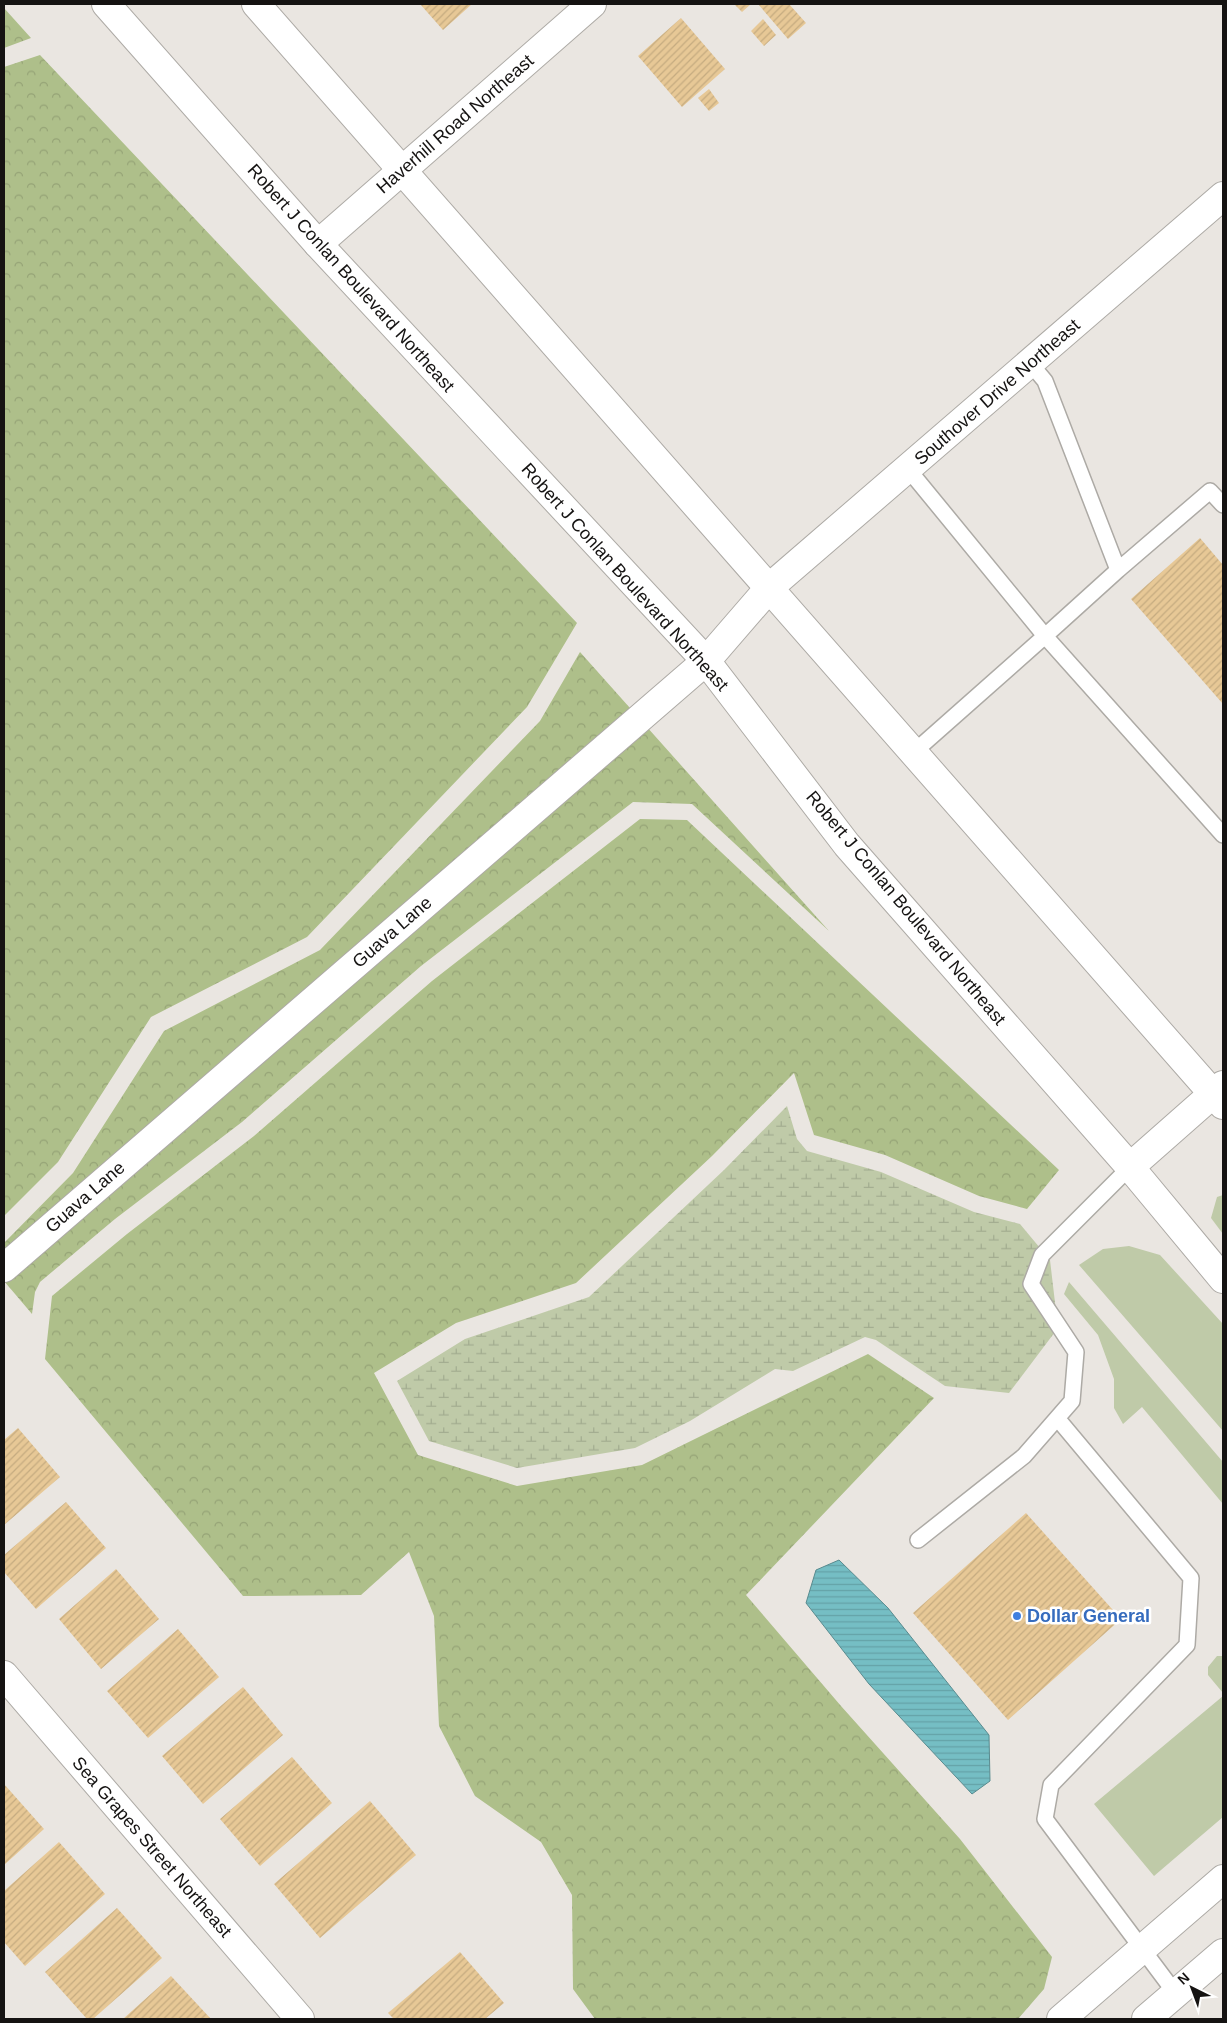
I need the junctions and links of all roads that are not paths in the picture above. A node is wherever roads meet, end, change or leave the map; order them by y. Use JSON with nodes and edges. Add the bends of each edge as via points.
{"nodes":[{"id":1,"x":106,"y":4,"type":"edge"},
{"id":2,"x":256,"y":4,"type":"edge"},
{"id":3,"x":585,"y":6,"type":"edge"},
{"id":4,"x":402,"y":172,"type":"junction"},
{"id":5,"x":1223,"y":196,"type":"edge"},
{"id":6,"x":318,"y":244,"type":"junction"},
{"id":7,"x":1030,"y":363,"type":"junction"},
{"id":8,"x":908,"y":468,"type":"junction"},
{"id":9,"x":1223,"y":505,"type":"edge"},
{"id":10,"x":1118,"y":570,"type":"junction"},
{"id":11,"x":770,"y":587,"type":"junction"},
{"id":12,"x":1045,"y":636,"type":"junction"},
{"id":13,"x":706,"y":661,"type":"junction"},
{"id":14,"x":914,"y":752,"type":"junction"},
{"id":15,"x":1223,"y":835,"type":"edge"},
{"id":16,"x":1220,"y":1094,"type":"edge"},
{"id":17,"x":1130,"y":1167,"type":"junction"},
{"id":18,"x":4,"y":1268,"type":"edge"},
{"id":19,"x":1223,"y":1279,"type":"edge"},
{"id":20,"x":1057,"y":1418,"type":"junction"},
{"id":21,"x":918,"y":1540,"type":"dead end"},
{"id":22,"x":4,"y":1676,"type":"edge"},
{"id":23,"x":1223,"y":1879,"type":"edge"},
{"id":24,"x":1143,"y":1947,"type":"junction"},
{"id":25,"x":1223,"y":1953,"type":"edge"},
{"id":26,"x":1176,"y":1994,"type":"junction"},
{"id":27,"x":300,"y":2019,"type":"edge"},
{"id":28,"x":1061,"y":2019,"type":"edge"},
{"id":29,"x":1146,"y":2019,"type":"edge"}],
"edges":[{"from":1,"to":6,"type":"main road","name":"Robert J Conlan Boulevard Northeast"},
{"from":2,"to":4,"type":"main road"},
{"from":3,"to":4,"type":"main road","name":"Haverhill Road Northeast"},
{"from":4,"to":6,"type":"main road","name":"Haverhill Road Northeast"},
{"from":4,"to":11,"type":"main road"},
{"from":5,"to":7,"type":"main road","name":"Southover Drive Northeast"},
{"from":6,"to":13,"type":"main road","name":"Robert J Conlan Boulevard Northeast"},
{"from":7,"to":8,"type":"main road","name":"Southover Drive Northeast"},
{"from":7,"to":10,"type":"lane","via":[[1045,381]]},
{"from":8,"to":11,"type":"main road","name":"Southover Drive Northeast"},
{"from":8,"to":12,"type":"lane"},
{"from":9,"to":10,"type":"lane","via":[[1210,491]]},
{"from":10,"to":12,"type":"lane"},
{"from":11,"to":13,"type":"main road","name":"Guava Lane"},
{"from":11,"to":14,"type":"main road"},
{"from":12,"to":14,"type":"lane"},
{"from":12,"to":15,"type":"lane"},
{"from":13,"to":17,"type":"main road","name":"Robert J Conlan Boulevard Northeast","via":[[847,845]]},
{"from":13,"to":18,"type":"main road","name":"Guava Lane"},
{"from":14,"to":16,"type":"main road"},
{"from":16,"to":17,"type":"main road"},
{"from":17,"to":19,"type":"main road","name":"Robert J Conlan Boulevard Northeast"},
{"from":17,"to":20,"type":"lane","via":[[1042,1255],[1031,1284],[1076,1352],[1072,1401]]},
{"from":20,"to":21,"type":"lane","via":[[1024,1456]]},
{"from":20,"to":24,"type":"lane","via":[[1191,1578],[1187,1645],[1051,1785],[1045,1819]]},
{"from":22,"to":27,"type":"main road","name":"Sea Grapes Street Northeast"},
{"from":23,"to":24,"type":"main road"},
{"from":24,"to":26,"type":"lane"},
{"from":24,"to":28,"type":"main road"},
{"from":25,"to":26,"type":"main road"},
{"from":26,"to":29,"type":"main road"}]}
